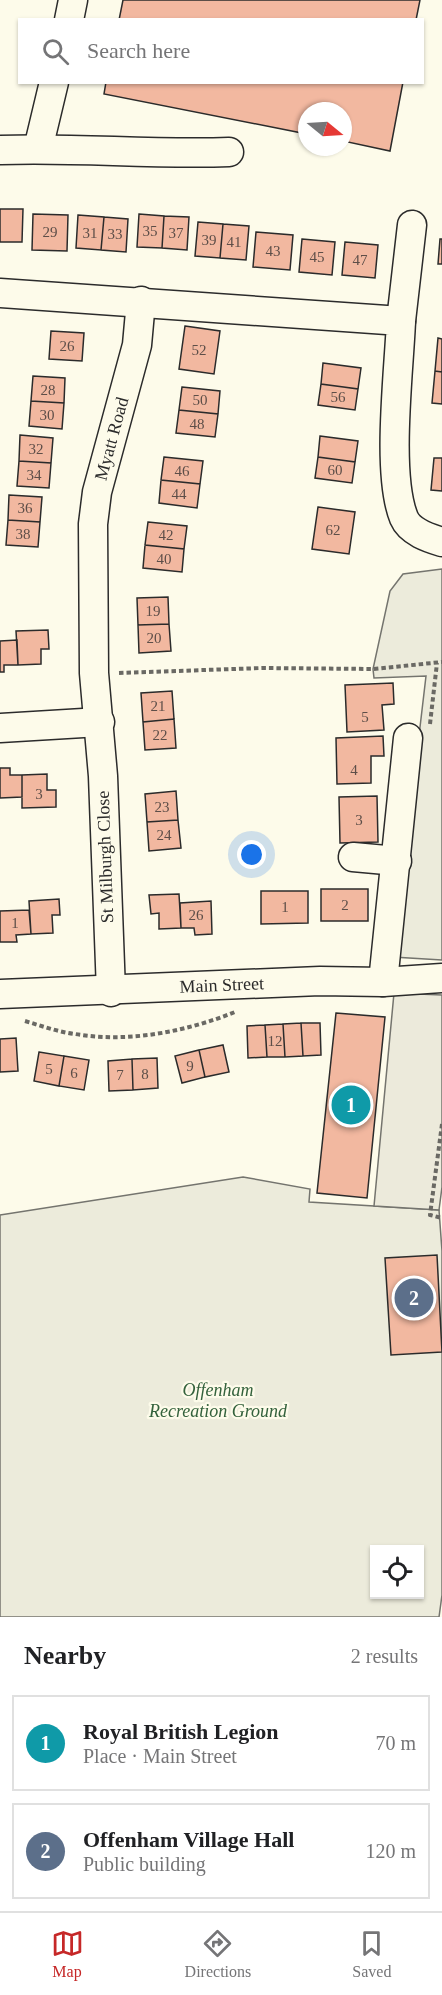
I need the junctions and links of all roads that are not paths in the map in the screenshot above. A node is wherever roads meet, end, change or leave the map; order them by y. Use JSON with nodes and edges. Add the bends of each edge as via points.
{"nodes":[{"id":1,"x":73,"y":0,"type":"edge"},
{"id":2,"x":69,"y":18,"type":"edge"},
{"id":3,"x":54,"y":84,"type":"edge"},
{"id":4,"x":38,"y":149,"type":"junction"},
{"id":5,"x":0,"y":150,"type":"edge"},
{"id":6,"x":229,"y":152,"type":"dead end"},
{"id":7,"x":412,"y":225,"type":"dead end"},
{"id":8,"x":0,"y":293,"type":"edge"},
{"id":9,"x":141,"y":301,"type":"junction"},
{"id":10,"x":401,"y":321,"type":"junction"},
{"id":11,"x":442,"y":542,"type":"edge"},
{"id":12,"x":92,"y":577,"type":"joint"},
{"id":13,"x":100,"y":722,"type":"junction"},
{"id":14,"x":0,"y":728,"type":"edge"},
{"id":15,"x":408,"y":738,"type":"dead end"},
{"id":16,"x":353,"y":856,"type":"dead end"},
{"id":17,"x":397,"y":861,"type":"junction"},
{"id":18,"x":442,"y":978,"type":"edge"},
{"id":19,"x":382,"y":982,"type":"junction"},
{"id":20,"x":111,"y":992,"type":"junction"},
{"id":21,"x":0,"y":994,"type":"edge"}],
"edges":[{"from":1,"to":2,"type":"street"},
{"from":3,"to":4,"type":"street"},
{"from":4,"to":5,"type":"street"},
{"from":4,"to":6,"type":"street"},
{"from":7,"to":10,"type":"street"},
{"from":8,"to":9,"type":"street"},
{"from":9,"to":10,"type":"street"},
{"from":9,"to":12,"type":"street","name":"Myatt Road","via":[[137,345],[97,492]]},
{"from":10,"to":11,"type":"street","via":[[396,485],[404,520],[416,531]]},
{"from":12,"to":13,"type":"street","name":"St Milburgh Close","via":[[94,673]]},
{"from":13,"to":14,"type":"street"},
{"from":13,"to":20,"type":"street","name":"St Milburgh Close"},
{"from":15,"to":17,"type":"street"},
{"from":16,"to":17,"type":"street"},
{"from":17,"to":19,"type":"street"},
{"from":18,"to":19,"type":"street","name":"Main Street"},
{"from":19,"to":20,"type":"street","name":"Main Street","via":[[320,981]]},
{"from":20,"to":21,"type":"street","name":"Main Street"}]}
